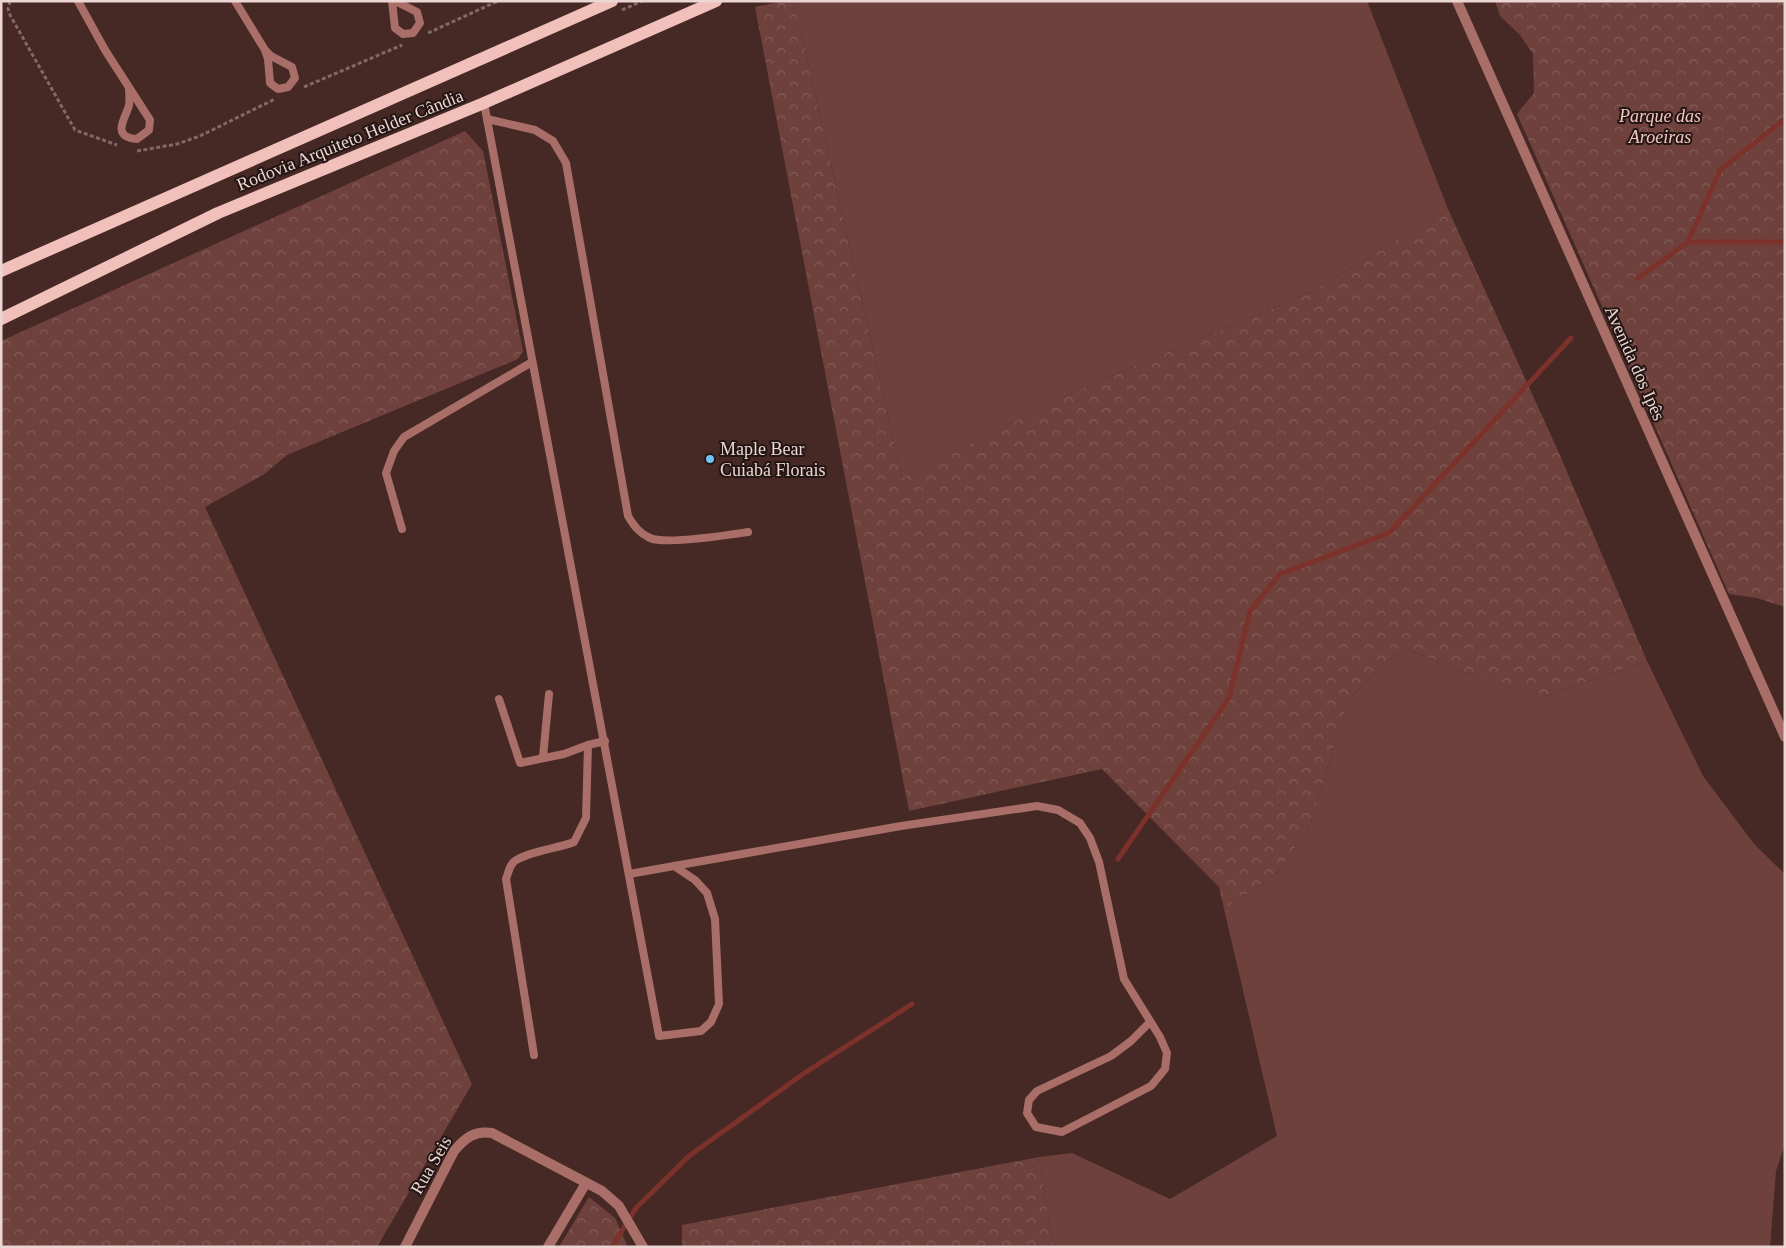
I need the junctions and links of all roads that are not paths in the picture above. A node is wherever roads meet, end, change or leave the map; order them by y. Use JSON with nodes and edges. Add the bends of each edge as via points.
{"nodes":[{"id":1,"x":78,"y":1,"type":"edge"},
{"id":2,"x":235,"y":1,"type":"edge"},
{"id":3,"x":394,"y":1,"type":"edge"},
{"id":4,"x":612,"y":1,"type":"edge"},
{"id":5,"x":716,"y":1,"type":"edge"},
{"id":6,"x":1457,"y":1,"type":"edge"},
{"id":7,"x":265,"y":50,"type":"junction"},
{"id":8,"x":129,"y":88,"type":"junction"},
{"id":9,"x":484,"y":103,"type":"junction"},
{"id":10,"x":487,"y":119,"type":"junction"},
{"id":11,"x":1,"y":271,"type":"edge"},
{"id":12,"x":1,"y":318,"type":"edge"},
{"id":13,"x":532,"y":362,"type":"junction"},
{"id":14,"x":402,"y":529,"type":"dead end"},
{"id":15,"x":748,"y":532,"type":"dead end"},
{"id":16,"x":549,"y":694,"type":"dead end"},
{"id":17,"x":498,"y":699,"type":"dead end"},
{"id":18,"x":1785,"y":737,"type":"edge"},
{"id":19,"x":604,"y":741,"type":"junction"},
{"id":20,"x":588,"y":745,"type":"junction"},
{"id":21,"x":542,"y":757,"type":"junction"},
{"id":22,"x":674,"y":866,"type":"junction"},
{"id":23,"x":628,"y":874,"type":"junction"},
{"id":24,"x":1150,"y":1022,"type":"junction"},
{"id":25,"x":534,"y":1055,"type":"dead end"},
{"id":26,"x":586,"y":1182,"type":"junction"},
{"id":27,"x":405,"y":1247,"type":"edge"},
{"id":28,"x":548,"y":1247,"type":"edge"},
{"id":29,"x":643,"y":1247,"type":"edge"}],
"edges":[{"from":1,"to":8,"type":"lane"},
{"from":2,"to":7,"type":"lane"},
{"from":3,"to":3,"type":"lane","via":[[417,12],[420,23],[413,33],[403,34],[395,28]]},
{"from":4,"to":11,"type":"main road","name":"Rodovia Arquiteto Helder Cândia"},
{"from":5,"to":9,"type":"main road","name":"Rodovia Arquiteto Helder Cândia"},
{"from":6,"to":18,"type":"street","name":"Avenida dos Ipês"},
{"from":7,"to":7,"type":"lane","via":[[292,67],[295,78],[288,87],[278,89],[270,83]]},
{"from":8,"to":8,"type":"lane","via":[[150,120],[149,130],[137,139],[128,136],[121,128],[129,106]]},
{"from":9,"to":10,"type":"lane"},
{"from":9,"to":12,"type":"main road","name":"Rodovia Arquiteto Helder Cândia","via":[[218,213]]},
{"from":10,"to":13,"type":"lane"},
{"from":10,"to":15,"type":"lane","via":[[535,130],[553,141],[566,163],[628,516],[638,531],[651,539]]},
{"from":13,"to":14,"type":"lane","via":[[404,437],[394,451],[386,473]]},
{"from":13,"to":19,"type":"lane"},
{"from":16,"to":21,"type":"lane"},
{"from":17,"to":21,"type":"lane","via":[[520,763]]},
{"from":19,"to":20,"type":"lane"},
{"from":19,"to":23,"type":"lane"},
{"from":20,"to":21,"type":"lane","via":[[564,754]]},
{"from":20,"to":25,"type":"lane","via":[[586,818],[574,842],[522,856],[512,863],[506,879]]},
{"from":22,"to":23,"type":"lane"},
{"from":22,"to":23,"type":"lane","via":[[707,893],[714,919],[719,1004],[711,1022],[701,1031],[659,1036]]},
{"from":22,"to":24,"type":"lane","via":[[1037,806],[1058,810],[1080,822],[1090,838],[1099,862],[1124,979]]},
{"from":24,"to":24,"type":"lane","via":[[1167,1053],[1165,1069],[1151,1086],[1062,1132],[1036,1127],[1027,1113],[1029,1100],[1036,1091],[1111,1056]]},
{"from":26,"to":27,"type":"street","name":"Rua Seis","via":[[492,1133],[475,1133],[464,1139],[454,1151]]},
{"from":26,"to":28,"type":"street"},
{"from":26,"to":29,"type":"street","name":"Rua Seis","via":[[619,1206]]}]}
